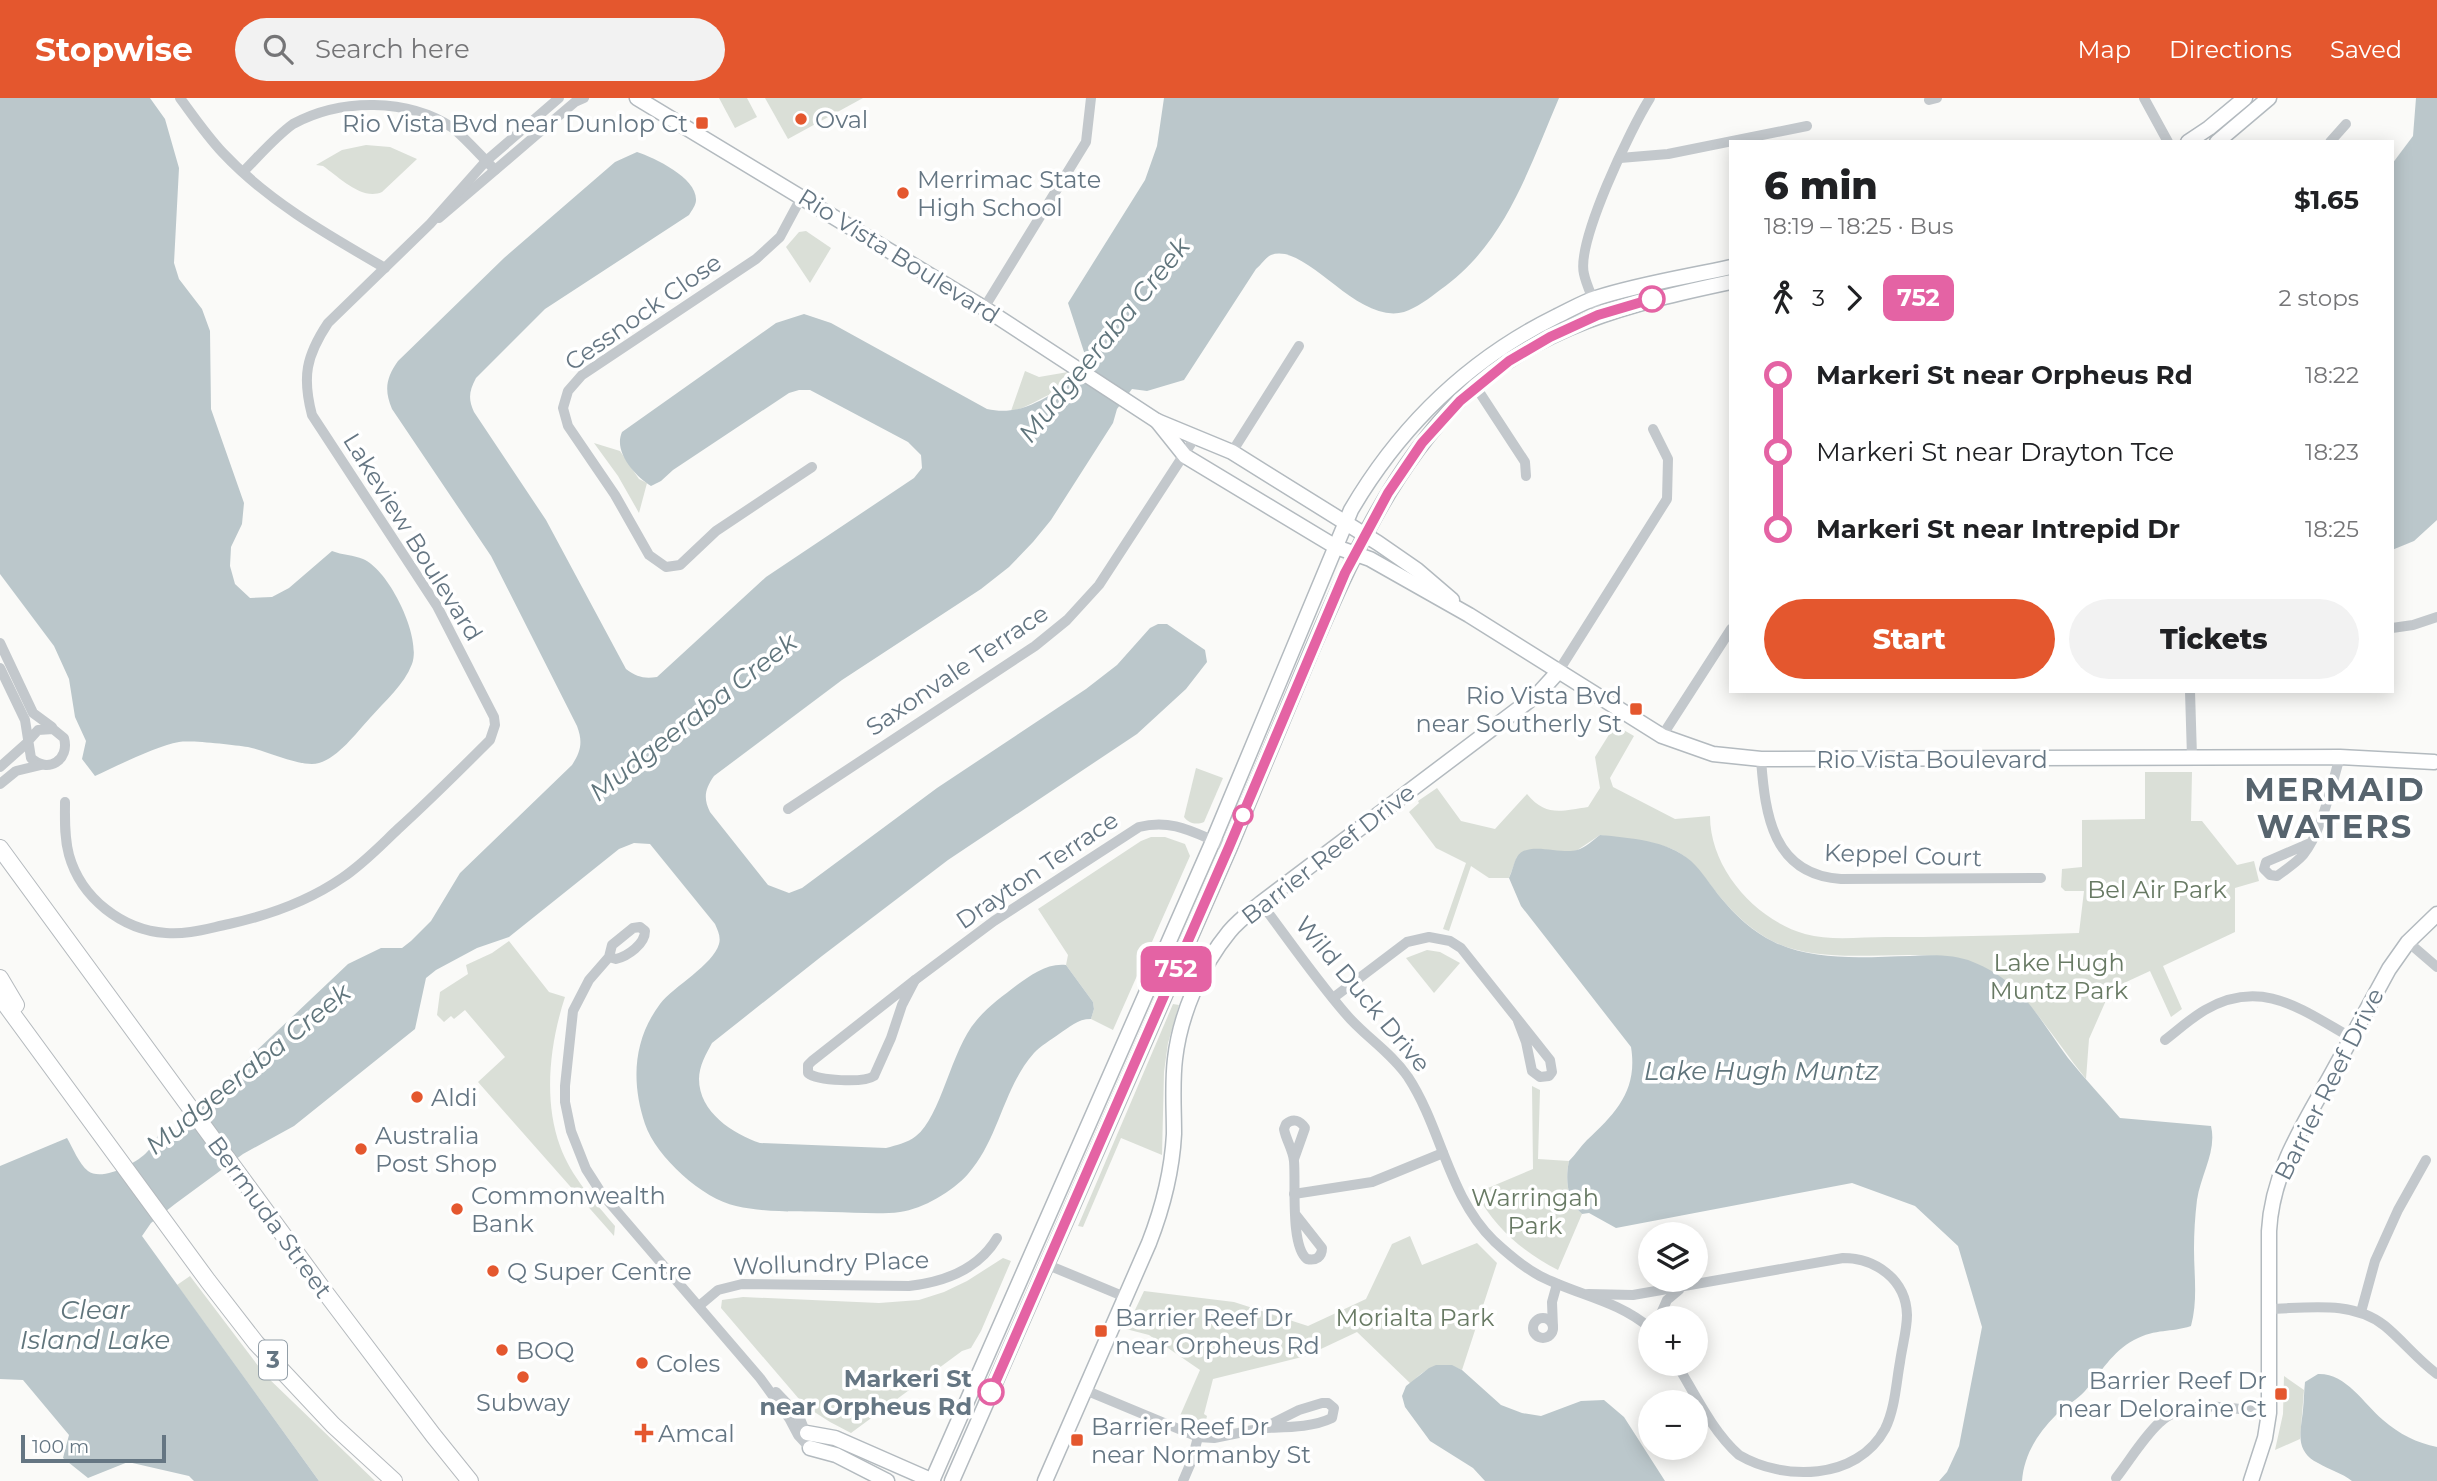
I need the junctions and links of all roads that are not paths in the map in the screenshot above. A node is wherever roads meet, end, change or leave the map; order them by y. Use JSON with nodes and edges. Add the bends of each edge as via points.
{"nodes":[{"id":1,"x":180,"y":98,"type":"edge"},
{"id":2,"x":559,"y":98,"type":"edge"},
{"id":3,"x":584,"y":98,"type":"edge"},
{"id":4,"x":637,"y":98,"type":"edge"},
{"id":5,"x":1091,"y":98,"type":"edge"},
{"id":6,"x":1650,"y":98,"type":"edge"},
{"id":7,"x":2144,"y":98,"type":"edge"},
{"id":8,"x":2245,"y":98,"type":"edge"},
{"id":9,"x":2269,"y":98,"type":"edge"},
{"id":10,"x":2346,"y":124,"type":"dead end"},
{"id":11,"x":1807,"y":126,"type":"dead end"},
{"id":12,"x":1738,"y":140,"type":"edge"},
{"id":13,"x":2167,"y":140,"type":"edge"},
{"id":14,"x":2191,"y":140,"type":"edge"},
{"id":15,"x":2220,"y":140,"type":"edge"},
{"id":16,"x":2332,"y":140,"type":"edge"},
{"id":17,"x":1729,"y":142,"type":"edge"},
{"id":18,"x":1620,"y":158,"type":"junction"},
{"id":19,"x":486,"y":161,"type":"junction"},
{"id":20,"x":495,"y":170,"type":"junction"},
{"id":21,"x":243,"y":173,"type":"junction"},
{"id":22,"x":802,"y":196,"type":"junction"},
{"id":23,"x":430,"y":224,"type":"junction"},
{"id":24,"x":1729,"y":267,"type":"edge"},
{"id":25,"x":385,"y":268,"type":"junction"},
{"id":26,"x":1729,"y":282,"type":"edge"},
{"id":27,"x":1594,"y":298,"type":"junction"},
{"id":28,"x":984,"y":308,"type":"junction"},
{"id":29,"x":1598,"y":315,"type":"junction"},
{"id":30,"x":1299,"y":346,"type":"dead end"},
{"id":31,"x":1466,"y":373,"type":"junction"},
{"id":32,"x":1476,"y":386,"type":"junction"},
{"id":33,"x":1157,"y":421,"type":"junction"},
{"id":34,"x":1653,"y":429,"type":"dead end"},
{"id":35,"x":1196,"y":436,"type":"junction"},
{"id":36,"x":1232,"y":452,"type":"junction"},
{"id":37,"x":1185,"y":456,"type":"junction"},
{"id":38,"x":812,"y":467,"type":"dead end"},
{"id":39,"x":1526,"y":477,"type":"dead end"},
{"id":40,"x":1346,"y":523,"type":"junction"},
{"id":41,"x":1364,"y":535,"type":"junction"},
{"id":42,"x":1336,"y":547,"type":"junction"},
{"id":43,"x":1354,"y":554,"type":"junction"},
{"id":44,"x":1469,"y":615,"type":"junction"},
{"id":45,"x":2437,"y":617,"type":"edge"},
{"id":46,"x":2394,"y":628,"type":"edge"},
{"id":47,"x":1729,"y":632,"type":"edge"},
{"id":48,"x":0,"y":643,"type":"edge"},
{"id":49,"x":0,"y":668,"type":"edge"},
{"id":50,"x":1558,"y":672,"type":"junction"},
{"id":51,"x":10,"y":689,"type":"junction"},
{"id":52,"x":24,"y":693,"type":"junction"},
{"id":53,"x":2190,"y":693,"type":"edge"},
{"id":54,"x":58,"y":731,"type":"junction"},
{"id":55,"x":1662,"y":736,"type":"junction"},
{"id":56,"x":29,"y":741,"type":"junction"},
{"id":57,"x":2192,"y":757,"type":"junction"},
{"id":58,"x":2340,"y":757,"type":"junction"},
{"id":59,"x":1761,"y":760,"type":"junction"},
{"id":60,"x":2436,"y":763,"type":"edge"},
{"id":61,"x":41,"y":765,"type":"junction"},
{"id":62,"x":0,"y":767,"type":"edge"},
{"id":63,"x":0,"y":784,"type":"edge"},
{"id":64,"x":65,"y":802,"type":"dead end"},
{"id":65,"x":788,"y":809,"type":"dead end"},
{"id":66,"x":1213,"y":841,"type":"junction"},
{"id":67,"x":2310,"y":843,"type":"dead end"},
{"id":68,"x":1229,"y":847,"type":"junction"},
{"id":69,"x":0,"y":848,"type":"edge"},
{"id":70,"x":2041,"y":878,"type":"dead end"},
{"id":71,"x":1261,"y":902,"type":"junction"},
{"id":72,"x":2437,"y":914,"type":"edge"},
{"id":73,"x":2408,"y":942,"type":"junction"},
{"id":74,"x":610,"y":957,"type":"dead end"},
{"id":75,"x":2437,"y":967,"type":"edge"},
{"id":76,"x":0,"y":978,"type":"edge"},
{"id":77,"x":915,"y":980,"type":"junction"},
{"id":78,"x":0,"y":997,"type":"edge"},
{"id":79,"x":1333,"y":998,"type":"junction"},
{"id":80,"x":1518,"y":1021,"type":"junction"},
{"id":81,"x":2351,"y":1038,"type":"junction"},
{"id":82,"x":2165,"y":1040,"type":"dead end"},
{"id":83,"x":51,"y":1068,"type":"junction"},
{"id":84,"x":1443,"y":1153,"type":"junction"},
{"id":85,"x":1294,"y":1159,"type":"dead end"},
{"id":86,"x":2426,"y":1160,"type":"dead end"},
{"id":87,"x":1294,"y":1194,"type":"junction"},
{"id":88,"x":1296,"y":1215,"type":"dead end"},
{"id":89,"x":997,"y":1238,"type":"dead end"},
{"id":90,"x":1048,"y":1265,"type":"junction"},
{"id":91,"x":1708,"y":1283,"type":"edge"},
{"id":92,"x":1558,"y":1284,"type":"junction"},
{"id":93,"x":1650,"y":1292,"type":"edge"},
{"id":94,"x":1679,"y":1292,"type":"edge"},
{"id":95,"x":1588,"y":1294,"type":"junction"},
{"id":96,"x":1125,"y":1297,"type":"junction"},
{"id":97,"x":1552,"y":1302,"type":"junction"},
{"id":98,"x":699,"y":1306,"type":"junction"},
{"id":99,"x":1664,"y":1306,"type":"edge"},
{"id":100,"x":2269,"y":1309,"type":"junction"},
{"id":101,"x":2361,"y":1312,"type":"junction"},
{"id":102,"x":1638,"y":1320,"type":"edge"},
{"id":103,"x":1535,"y":1321,"type":"junction"},
{"id":104,"x":1553,"y":1330,"type":"junction"},
{"id":105,"x":2437,"y":1374,"type":"edge"},
{"id":106,"x":1684,"y":1376,"type":"edge"},
{"id":107,"x":1084,"y":1390,"type":"junction"},
{"id":108,"x":2269,"y":1413,"type":"junction"},
{"id":109,"x":1263,"y":1428,"type":"junction"},
{"id":110,"x":802,"y":1433,"type":"junction"},
{"id":111,"x":1198,"y":1437,"type":"junction"},
{"id":112,"x":810,"y":1448,"type":"joint"},
{"id":113,"x":877,"y":1457,"type":"junction"},
{"id":114,"x":2116,"y":1478,"type":"dead end"},
{"id":115,"x":885,"y":1480,"type":"edge"},
{"id":116,"x":394,"y":1481,"type":"edge"},
{"id":117,"x":470,"y":1481,"type":"edge"},
{"id":118,"x":932,"y":1481,"type":"edge"},
{"id":119,"x":952,"y":1481,"type":"edge"},
{"id":120,"x":1045,"y":1481,"type":"edge"},
{"id":121,"x":1183,"y":1481,"type":"edge"},
{"id":122,"x":2251,"y":1481,"type":"edge"}],
"edges":[{"from":1,"to":21,"type":"street"},
{"from":2,"to":19,"type":"street","name":"Lakeview Boulevard"},
{"from":3,"to":20,"type":"street"},
{"from":4,"to":22,"type":"street","name":"Rio Vista Boulevard"},
{"from":5,"to":28,"type":"street","via":[[1086,142]]},
{"from":6,"to":18,"type":"street"},
{"from":7,"to":13,"type":"street"},
{"from":8,"to":14,"type":"street"},
{"from":9,"to":15,"type":"street"},
{"from":10,"to":16,"type":"street"},
{"from":11,"to":12,"type":"street"},
{"from":17,"to":18,"type":"street"},
{"from":18,"to":27,"type":"street","via":[[1584,251],[1583,274]]},
{"from":19,"to":20,"type":"street"},
{"from":19,"to":21,"type":"street","via":[[438,118],[399,102],[365,98],[309,114],[279,136]]},
{"from":19,"to":23,"type":"street","name":"Lakeview Boulevard"},
{"from":20,"to":23,"type":"street"},
{"from":21,"to":25,"type":"street","via":[[307,222]]},
{"from":22,"to":28,"type":"street","name":"Rio Vista Boulevard"},
{"from":22,"to":38,"type":"street","name":"Cessnock Close","via":[[780,237],[756,259],[582,375],[568,391],[563,408],[568,426],[649,555],[666,566],[680,565],[716,531]]},
{"from":23,"to":25,"type":"street","name":"Lakeview Boulevard"},
{"from":24,"to":27,"type":"street"},
{"from":25,"to":64,"type":"street","name":"Lakeview Boulevard","via":[[328,323],[316,342],[308,360],[307,396],[323,434],[413,567],[457,643],[494,717],[490,740],[360,866],[325,889],[284,910],[186,932],[160,933],[135,926],[89,893],[68,853]]},
{"from":26,"to":29,"type":"street"},
{"from":27,"to":29,"type":"street"},
{"from":27,"to":31,"type":"street","via":[[1527,331]]},
{"from":28,"to":33,"type":"street","name":"Rio Vista Boulevard"},
{"from":29,"to":32,"type":"street","via":[[1550,337]]},
{"from":30,"to":36,"type":"street"},
{"from":31,"to":32,"type":"street"},
{"from":31,"to":40,"type":"street","via":[[1395,444]]},
{"from":32,"to":39,"type":"street","via":[[1525,462]]},
{"from":32,"to":41,"type":"street","via":[[1422,443]]},
{"from":33,"to":35,"type":"street","name":"Rio Vista Boulevard"},
{"from":33,"to":37,"type":"street","name":"Rio Vista Boulevard"},
{"from":34,"to":50,"type":"street","via":[[1668,459],[1667,499]]},
{"from":35,"to":36,"type":"street","name":"Rio Vista Boulevard"},
{"from":35,"to":37,"type":"street","name":"Saxonvale Terrace"},
{"from":36,"to":40,"type":"street","name":"Rio Vista Boulevard"},
{"from":37,"to":42,"type":"street","name":"Rio Vista Boulevard"},
{"from":37,"to":65,"type":"street","name":"Saxonvale Terrace","via":[[1099,585],[1067,620],[1035,646]]},
{"from":40,"to":41,"type":"street","name":"Rio Vista Boulevard"},
{"from":40,"to":42,"type":"street"},
{"from":41,"to":43,"type":"street"},
{"from":41,"to":44,"type":"street","name":"Rio Vista Boulevard","via":[[1418,570]]},
{"from":42,"to":43,"type":"street","name":"Rio Vista Boulevard"},
{"from":42,"to":66,"type":"street"},
{"from":43,"to":44,"type":"street","name":"Rio Vista Boulevard"},
{"from":43,"to":68,"type":"street"},
{"from":44,"to":50,"type":"street","name":"Rio Vista Boulevard"},
{"from":45,"to":46,"type":"street"},
{"from":47,"to":55,"type":"street"},
{"from":48,"to":52,"type":"street"},
{"from":49,"to":51,"type":"street"},
{"from":50,"to":55,"type":"street","name":"Rio Vista Boulevard"},
{"from":50,"to":71,"type":"street","name":"Barrier Reef Drive","via":[[1538,694]]},
{"from":51,"to":52,"type":"street"},
{"from":51,"to":56,"type":"street"},
{"from":52,"to":54,"type":"street","via":[[36,716]]},
{"from":53,"to":57,"type":"street"},
{"from":54,"to":56,"type":"street","via":[[43,728]]},
{"from":54,"to":61,"type":"street","via":[[65,742],[63,756],[54,764]]},
{"from":55,"to":59,"type":"street","name":"Rio Vista Boulevard","via":[[1713,754]]},
{"from":56,"to":61,"type":"street","via":[[30,756]]},
{"from":56,"to":62,"type":"street"},
{"from":57,"to":58,"type":"street","name":"Rio Vista Boulevard"},
{"from":57,"to":59,"type":"street","name":"Rio Vista Boulevard"},
{"from":58,"to":60,"type":"street","name":"Rio Vista Boulevard"},
{"from":58,"to":67,"type":"street"},
{"from":59,"to":70,"type":"street","name":"Keppel Court","via":[[1775,838],[1796,864],[1817,876]]},
{"from":61,"to":63,"type":"street","via":[[20,769]]},
{"from":66,"to":68,"type":"street","name":"Drayton Terrace"},
{"from":66,"to":77,"type":"street","name":"Drayton Terrace","via":[[1177,825],[1139,827],[994,921]]},
{"from":66,"to":118,"type":"street"},
{"from":68,"to":90,"type":"street"},
{"from":69,"to":117,"type":"main road","name":"Bermuda Street","via":[[237,1174]]},
{"from":71,"to":79,"type":"street","name":"Wild Duck Drive"},
{"from":71,"to":96,"type":"street","name":"Barrier Reef Drive","via":[[1220,944],[1183,1021],[1175,1061],[1168,1185]]},
{"from":72,"to":73,"type":"street","name":"Barrier Reef Drive"},
{"from":73,"to":75,"type":"street"},
{"from":73,"to":81,"type":"street","name":"Barrier Reef Drive"},
{"from":74,"to":98,"type":"street","via":[[582,990],[573,1011],[565,1086],[567,1117],[593,1182]]},
{"from":76,"to":83,"type":"main road"},
{"from":77,"to":77,"type":"street","name":"Drayton Terrace","via":[[874,1076],[869,1080],[816,1078],[808,1073],[812,1060]]},
{"from":78,"to":83,"type":"main road","number":"3"},
{"from":79,"to":80,"type":"street","via":[[1406,942],[1441,938],[1470,957]]},
{"from":79,"to":84,"type":"street","name":"Wild Duck Drive","via":[[1406,1075]]},
{"from":80,"to":80,"type":"street","via":[[1550,1060],[1549,1076],[1532,1071]]},
{"from":81,"to":82,"type":"street","via":[[2287,1001],[2259,995],[2235,997],[2204,1010]]},
{"from":81,"to":100,"type":"street","name":"Barrier Reef Drive","via":[[2293,1143],[2275,1189],[2269,1231]]},
{"from":83,"to":116,"type":"main road","number":"3","via":[[256,1343],[333,1425]]},
{"from":84,"to":87,"type":"street","via":[[1372,1182]]},
{"from":84,"to":92,"type":"street","name":"Wild Duck Drive","via":[[1464,1202],[1484,1231],[1526,1268]]},
{"from":85,"to":87,"type":"street"},
{"from":86,"to":101,"type":"street","via":[[2375,1261]]},
{"from":87,"to":88,"type":"street"},
{"from":89,"to":98,"type":"street","name":"Wollundry Place","via":[[967,1269],[925,1284],[742,1284],[719,1290]]},
{"from":90,"to":96,"type":"street"},
{"from":90,"to":119,"type":"street"},
{"from":91,"to":106,"type":"street","name":"Wild Duck Drive","via":[[1833,1259],[1856,1258],[1875,1264],[1892,1277],[1903,1296],[1907,1317],[1894,1399],[1886,1428],[1870,1450],[1844,1469],[1800,1480],[1778,1476],[1740,1457]]},
{"from":92,"to":95,"type":"street","name":"Wild Duck Drive"},
{"from":92,"to":97,"type":"street"},
{"from":93,"to":95,"type":"street","name":"Wild Duck Drive"},
{"from":94,"to":99,"type":"street"},
{"from":95,"to":102,"type":"street","name":"Wild Duck Drive"},
{"from":96,"to":107,"type":"street","name":"Barrier Reef Drive"},
{"from":97,"to":103,"type":"street"},
{"from":97,"to":104,"type":"street"},
{"from":98,"to":110,"type":"street","via":[[760,1378],[795,1411]]},
{"from":100,"to":101,"type":"street","via":[[2335,1307]]},
{"from":100,"to":108,"type":"street","name":"Barrier Reef Drive"},
{"from":101,"to":105,"type":"street","via":[[2383,1324]]},
{"from":103,"to":104,"type":"street","via":[[1546,1319]]},
{"from":103,"to":104,"type":"street","via":[[1532,1329],[1540,1338],[1549,1338]]},
{"from":107,"to":111,"type":"street"},
{"from":107,"to":120,"type":"street","name":"Barrier Reef Drive"},
{"from":108,"to":114,"type":"street","via":[[2206,1406],[2176,1412],[2154,1429]]},
{"from":108,"to":122,"type":"street","name":"Barrier Reef Drive"},
{"from":109,"to":109,"type":"street","via":[[1322,1403],[1334,1408],[1327,1420]]},
{"from":109,"to":111,"type":"street"},
{"from":110,"to":112,"type":"street"},
{"from":110,"to":113,"type":"street","via":[[830,1436]]},
{"from":111,"to":121,"type":"street"},
{"from":112,"to":115,"type":"street","via":[[836,1455]]},
{"from":113,"to":115,"type":"street","via":[[877,1468]]},
{"from":113,"to":118,"type":"street"}]}
